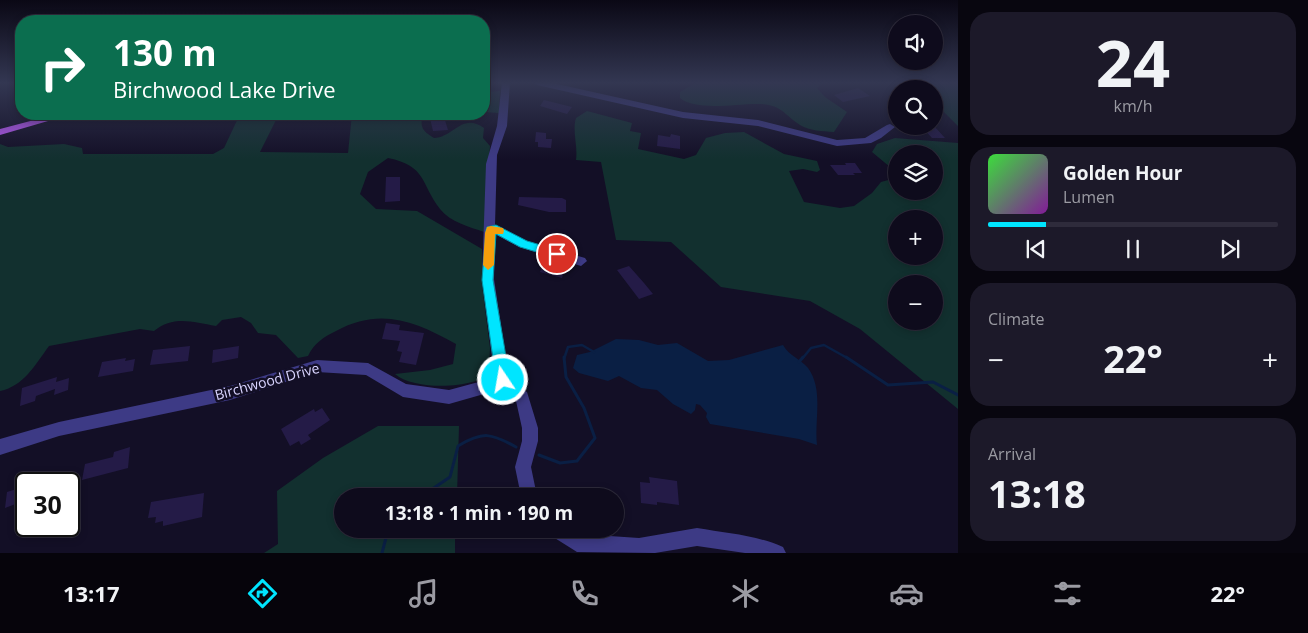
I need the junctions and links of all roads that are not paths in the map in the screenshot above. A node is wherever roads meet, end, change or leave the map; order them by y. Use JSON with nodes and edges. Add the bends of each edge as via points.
{"nodes":[{"id":1,"x":504,"y":108,"type":"edge"},
{"id":2,"x":651,"y":108,"type":"edge"},
{"id":3,"x":45,"y":120,"type":"edge"},
{"id":4,"x":888,"y":128,"type":"edge"},
{"id":5,"x":0,"y":132,"type":"edge"},
{"id":6,"x":491,"y":230,"type":"junction"},
{"id":7,"x":581,"y":261,"type":"dead end"},
{"id":8,"x":501,"y":374,"type":"junction"},
{"id":9,"x":0,"y":447,"type":"edge"},
{"id":10,"x":527,"y":488,"type":"edge"},
{"id":11,"x":570,"y":538,"type":"edge"},
{"id":12,"x":777,"y":553,"type":"edge"}],
"edges":[{"from":1,"to":6,"type":"street","via":[[502,126],[492,155]]},
{"from":2,"to":4,"type":"street","via":[[683,115],[758,123],[837,143],[867,141]]},
{"from":3,"to":5,"type":"main road"},
{"from":6,"to":7,"type":"street","via":[[496,229],[523,244]]},
{"from":6,"to":8,"type":"street","via":[[488,280]]},
{"from":8,"to":9,"type":"street","name":"Birchwood Drive","via":[[491,385],[450,397],[403,390],[368,369],[317,366],[230,393],[58,429]]},
{"from":8,"to":10,"type":"street","via":[[522,398],[527,414],[530,442],[523,467]]},
{"from":11,"to":12,"type":"street","via":[[577,543],[639,547],[697,538],[744,544]]}]}
